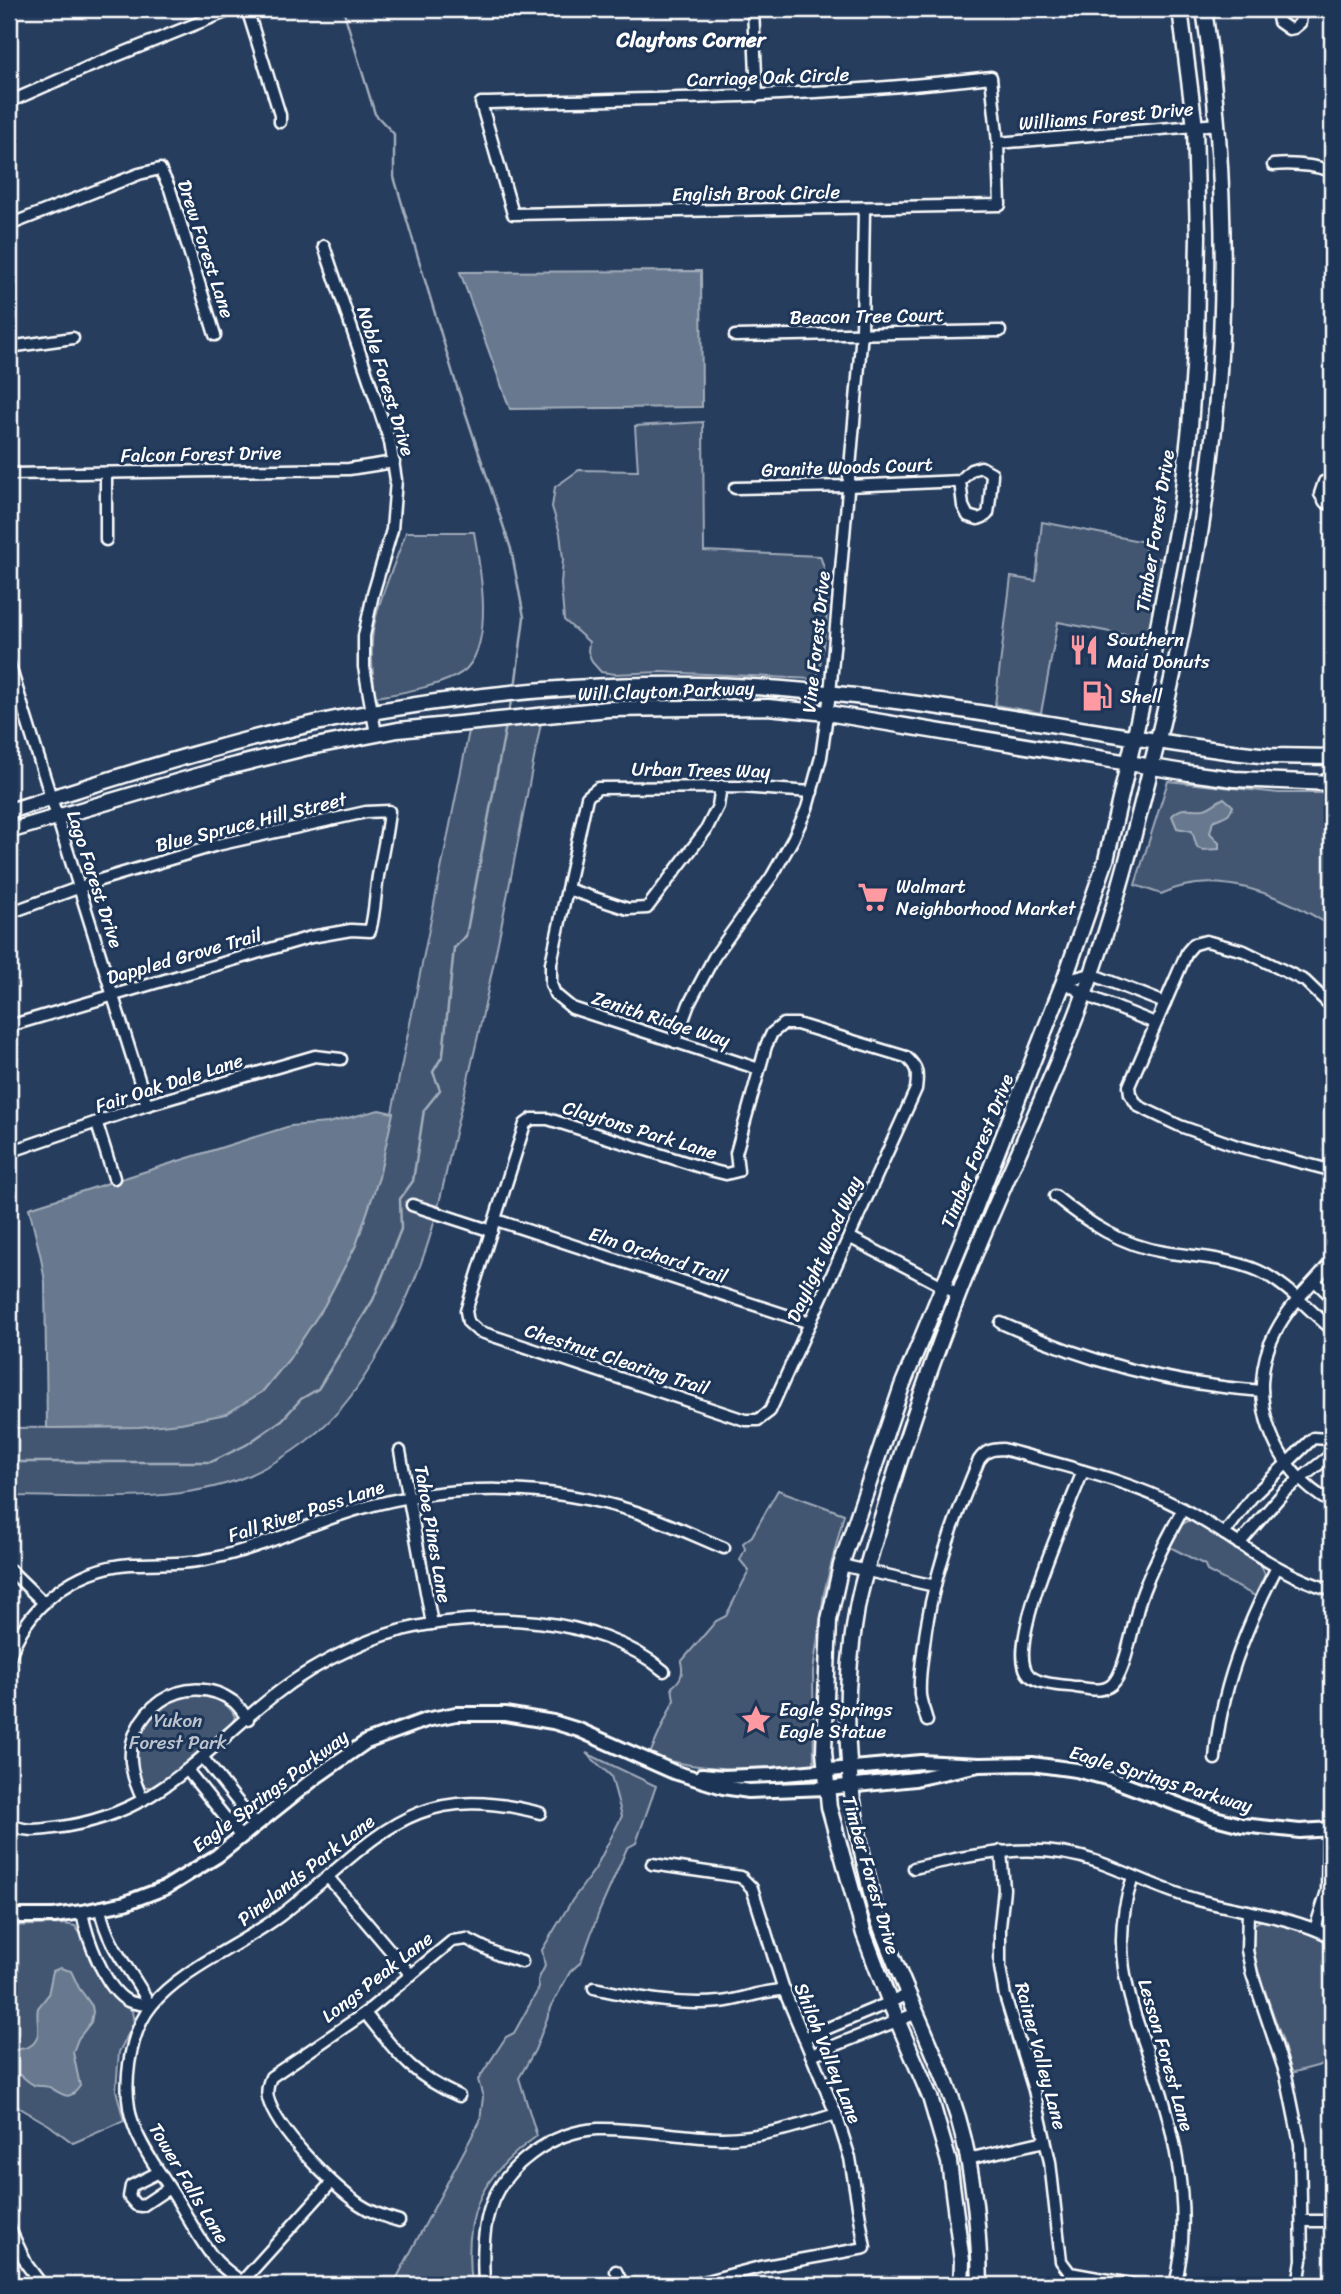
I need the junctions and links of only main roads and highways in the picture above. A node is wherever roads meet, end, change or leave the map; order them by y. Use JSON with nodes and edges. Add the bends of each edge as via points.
{"nodes":[{"id":1,"x":1180,"y":9,"type":"edge"},
{"id":2,"x":1204,"y":9,"type":"edge"},
{"id":3,"x":1198,"y":278,"type":"junction"},
{"id":4,"x":1223,"y":278,"type":"junction"},
{"id":5,"x":613,"y":687,"type":"junction"},
{"id":6,"x":614,"y":709,"type":"junction"},
{"id":7,"x":1134,"y":737,"type":"junction"},
{"id":8,"x":1158,"y":741,"type":"junction"},
{"id":9,"x":197,"y":753,"type":"junction"},
{"id":10,"x":1332,"y":757,"type":"edge"},
{"id":11,"x":1130,"y":762,"type":"junction"},
{"id":12,"x":1151,"y":767,"type":"junction"},
{"id":13,"x":204,"y":773,"type":"junction"},
{"id":14,"x":1332,"y":783,"type":"edge"},
{"id":15,"x":9,"y":811,"type":"edge"},
{"id":16,"x":9,"y":831,"type":"edge"},
{"id":17,"x":961,"y":2285,"type":"edge"},
{"id":18,"x":980,"y":2285,"type":"edge"}],
"edges":[{"from":1,"to":3,"type":"main road","name":"Timber Forest Drive","via":[[1195,127]]},
{"from":2,"to":4,"type":"main road","name":"Timber Forest Drive","via":[[1218,124]]},
{"from":3,"to":4,"type":"main road"},
{"from":3,"to":7,"type":"main road","name":"Timber Forest Drive","via":[[1181,505]]},
{"from":4,"to":8,"type":"main road","name":"Timber Forest Drive","via":[[1204,509]]},
{"from":5,"to":6,"type":"main road"},
{"from":5,"to":7,"type":"main road","name":"Will Clayton Parkway","via":[[736,687],[830,694]]},
{"from":5,"to":9,"type":"main road","name":"Will Clayton Parkway","via":[[496,695],[371,713]]},
{"from":6,"to":11,"type":"main road","name":"Will Clayton Parkway","via":[[768,707],[827,713]]},
{"from":6,"to":13,"type":"main road","name":"Will Clayton Parkway","via":[[376,734]]},
{"from":7,"to":8,"type":"main road","name":"Will Clayton Parkway"},
{"from":7,"to":11,"type":"main road","name":"Timber Forest Drive"},
{"from":8,"to":10,"type":"main road","name":"Will Clayton Parkway","via":[[1269,756]]},
{"from":8,"to":12,"type":"main road","name":"Timber Forest Drive"},
{"from":9,"to":13,"type":"main road"},
{"from":9,"to":15,"type":"main road","name":"Will Clayton Parkway"},
{"from":11,"to":12,"type":"main road","name":"Will Clayton Parkway"},
{"from":11,"to":17,"type":"main road","name":"Timber Forest Drive","via":[[1106,860],[1064,981],[902,1385],[841,1565],[829,1620],[824,1700],[829,1807],[864,1934],[930,2097],[949,2162]]},
{"from":12,"to":14,"type":"main road","name":"Will Clayton Parkway","via":[[1234,779]]},
{"from":12,"to":18,"type":"main road","name":"Timber Forest Drive","via":[[1128,863],[1085,995],[958,1294],[902,1454],[858,1604],[851,1655],[847,1768],[859,1844],[878,1920],[954,2104],[979,2230]]},
{"from":13,"to":16,"type":"main road","name":"Will Clayton Parkway"}]}
